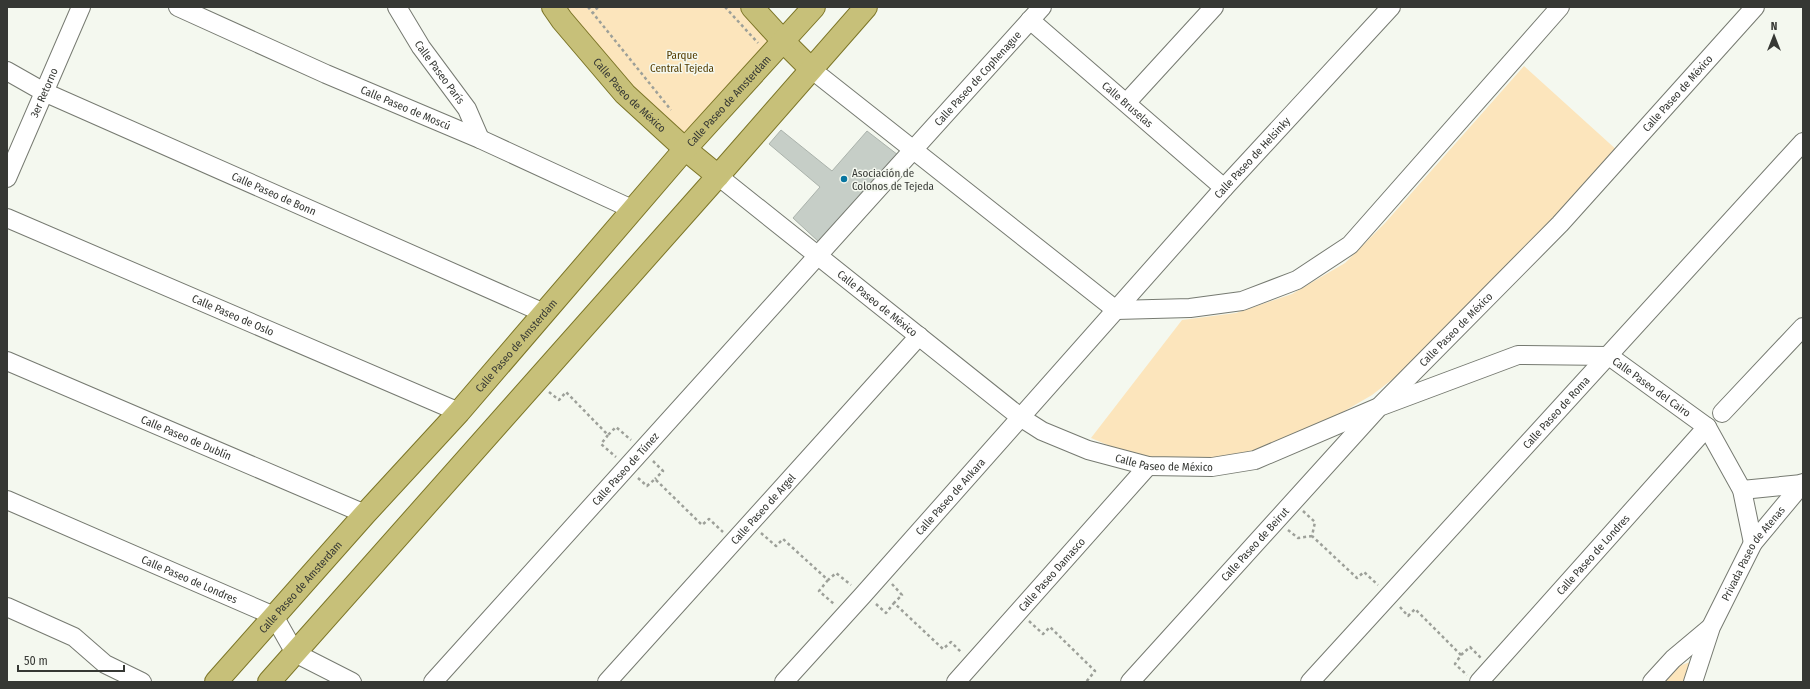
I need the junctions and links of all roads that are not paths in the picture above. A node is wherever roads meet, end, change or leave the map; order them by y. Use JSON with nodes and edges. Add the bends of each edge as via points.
{"nodes":[{"id":1,"x":81,"y":7,"type":"edge"},
{"id":2,"x":397,"y":7,"type":"edge"},
{"id":3,"x":553,"y":7,"type":"edge"},
{"id":4,"x":752,"y":7,"type":"edge"},
{"id":5,"x":814,"y":7,"type":"edge"},
{"id":6,"x":866,"y":7,"type":"edge"},
{"id":7,"x":1214,"y":7,"type":"edge"},
{"id":8,"x":1390,"y":7,"type":"edge"},
{"id":9,"x":1560,"y":7,"type":"edge"},
{"id":10,"x":1755,"y":7,"type":"edge"},
{"id":11,"x":188,"y":9,"type":"edge"},
{"id":12,"x":1036,"y":14,"type":"edge"},
{"id":13,"x":783,"y":41,"type":"junction"},
{"id":14,"x":811,"y":69,"type":"junction"},
{"id":15,"x":7,"y":71,"type":"edge"},
{"id":16,"x":44,"y":92,"type":"junction"},
{"id":17,"x":1127,"y":102,"type":"junction"},
{"id":18,"x":480,"y":139,"type":"junction"},
{"id":19,"x":1803,"y":142,"type":"edge"},
{"id":20,"x":685,"y":149,"type":"junction"},
{"id":21,"x":914,"y":151,"type":"junction"},
{"id":22,"x":718,"y":176,"type":"junction"},
{"id":23,"x":7,"y":178,"type":"edge"},
{"id":24,"x":1224,"y":188,"type":"junction"},
{"id":25,"x":634,"y":210,"type":"junction"},
{"id":26,"x":7,"y":218,"type":"edge"},
{"id":27,"x":817,"y":255,"type":"junction"},
{"id":28,"x":1116,"y":310,"type":"junction"},
{"id":29,"x":544,"y":313,"type":"junction"},
{"id":30,"x":1803,"y":327,"type":"edge"},
{"id":31,"x":919,"y":336,"type":"junction"},
{"id":32,"x":1609,"y":356,"type":"junction"},
{"id":33,"x":7,"y":361,"type":"edge"},
{"id":34,"x":1379,"y":407,"type":"junction"},
{"id":35,"x":458,"y":412,"type":"junction"},
{"id":36,"x":1722,"y":413,"type":"dead end"},
{"id":37,"x":1020,"y":417,"type":"junction"},
{"id":38,"x":1707,"y":427,"type":"junction"},
{"id":39,"x":1148,"y":466,"type":"junction"},
{"id":40,"x":1803,"y":484,"type":"edge"},
{"id":41,"x":1742,"y":490,"type":"junction"},
{"id":42,"x":7,"y":500,"type":"edge"},
{"id":43,"x":365,"y":514,"type":"junction"},
{"id":44,"x":1753,"y":543,"type":"junction"},
{"id":45,"x":7,"y":607,"type":"edge"},
{"id":46,"x":274,"y":616,"type":"junction"},
{"id":47,"x":1711,"y":627,"type":"junction"},
{"id":48,"x":295,"y":653,"type":"junction"},
{"id":49,"x":1681,"y":653,"type":"junction"},
{"id":50,"x":1698,"y":664,"type":"junction"},
{"id":51,"x":1474,"y":680,"type":"edge"},
{"id":52,"x":142,"y":682,"type":"edge"},
{"id":53,"x":216,"y":682,"type":"edge"},
{"id":54,"x":269,"y":682,"type":"edge"},
{"id":55,"x":352,"y":682,"type":"edge"},
{"id":56,"x":433,"y":682,"type":"edge"},
{"id":57,"x":607,"y":682,"type":"edge"},
{"id":58,"x":784,"y":682,"type":"edge"},
{"id":59,"x":956,"y":682,"type":"edge"},
{"id":60,"x":1130,"y":682,"type":"edge"},
{"id":61,"x":1310,"y":682,"type":"edge"},
{"id":62,"x":1652,"y":682,"type":"edge"},
{"id":63,"x":1692,"y":682,"type":"edge"}],
"edges":[{"from":1,"to":16,"type":"street","name":"3er Retorno"},
{"from":2,"to":18,"type":"street","name":"Calle Paseo París","via":[[467,110]]},
{"from":3,"to":20,"type":"main road","name":"Calle Paseo de México","via":[[625,94]]},
{"from":4,"to":13,"type":"main road"},
{"from":5,"to":13,"type":"main road","name":"Calle Paseo de Amsterdam"},
{"from":6,"to":14,"type":"main road"},
{"from":7,"to":17,"type":"street"},
{"from":8,"to":24,"type":"street","name":"Calle Paseo de Helsinky"},
{"from":9,"to":28,"type":"street","via":[[1350,245],[1296,280],[1242,301],[1190,308]]},
{"from":10,"to":34,"type":"street","name":"Calle Paseo de México","via":[[1560,224]]},
{"from":11,"to":18,"type":"street","name":"Calle Paseo de Moscú","via":[[326,74]]},
{"from":12,"to":17,"type":"street","name":"Calle Bruselas"},
{"from":12,"to":21,"type":"street","name":"Calle Paseo de Cophenague"},
{"from":13,"to":14,"type":"main road"},
{"from":13,"to":20,"type":"main road","name":"Calle Paseo de Amsterdam"},
{"from":14,"to":21,"type":"street"},
{"from":14,"to":22,"type":"main road"},
{"from":15,"to":16,"type":"street","name":"Calle Paseo de Bonn"},
{"from":16,"to":23,"type":"street","name":"3er Retorno"},
{"from":16,"to":29,"type":"street","name":"Calle Paseo de Bonn"},
{"from":17,"to":24,"type":"street","name":"Calle Bruselas"},
{"from":18,"to":25,"type":"street","name":"Calle Paseo de Moscú"},
{"from":19,"to":32,"type":"street","name":"Calle Paseo de Roma"},
{"from":20,"to":22,"type":"main road","name":"Calle Paseo de México"},
{"from":20,"to":25,"type":"main road","name":"Calle Paseo de Amsterdam"},
{"from":21,"to":27,"type":"street","name":"Calle Paseo de Cophenague"},
{"from":21,"to":28,"type":"street"},
{"from":22,"to":27,"type":"street","name":"Calle Paseo de México"},
{"from":22,"to":48,"type":"main road"},
{"from":24,"to":28,"type":"street","name":"Calle Paseo de Helsinky"},
{"from":25,"to":29,"type":"main road","name":"Calle Paseo de Amsterdam"},
{"from":26,"to":35,"type":"street","name":"Calle Paseo de Oslo"},
{"from":27,"to":31,"type":"street","name":"Calle Paseo de México"},
{"from":27,"to":56,"type":"street","name":"Calle Paseo de Túnez"},
{"from":28,"to":37,"type":"street","name":"Calle Paseo de Ankara"},
{"from":29,"to":35,"type":"main road","name":"Calle Paseo de Amsterdam"},
{"from":30,"to":36,"type":"street"},
{"from":31,"to":37,"type":"street","name":"Calle Paseo de México"},
{"from":31,"to":57,"type":"street","name":"Calle Paseo de Argel"},
{"from":32,"to":34,"type":"street","name":"Calle Paseo del Cairo","via":[[1518,355]]},
{"from":32,"to":38,"type":"street","name":"Calle Paseo del Cairo"},
{"from":32,"to":61,"type":"street","name":"Calle Paseo de Roma"},
{"from":33,"to":43,"type":"street","name":"Calle Paseo de Dublín"},
{"from":34,"to":39,"type":"street","name":"Calle Paseo de México","via":[[1256,460],[1212,467]]},
{"from":34,"to":60,"type":"street","name":"Calle Paseo de Beirut"},
{"from":35,"to":43,"type":"main road","name":"Calle Paseo de Amsterdam"},
{"from":37,"to":39,"type":"street","name":"Calle Paseo de México","via":[[1042,431],[1088,450]]},
{"from":37,"to":58,"type":"street","name":"Calle Paseo de Ankara"},
{"from":38,"to":41,"type":"street","name":"Calle Paseo del Cairo"},
{"from":38,"to":51,"type":"street","name":"Calle Paseo de Londres","via":[[1492,668]]},
{"from":39,"to":59,"type":"street","name":"Calle Paseo Damasco"},
{"from":40,"to":41,"type":"street","name":"Privada Paseo de Atenas"},
{"from":40,"to":44,"type":"street","name":"Privada Paseo de Atenas"},
{"from":41,"to":44,"type":"street","name":"Calle Paseo del Cairo"},
{"from":42,"to":46,"type":"street","name":"Calle Paseo de Londres"},
{"from":43,"to":46,"type":"main road","name":"Calle Paseo de Amsterdam"},
{"from":44,"to":47,"type":"street","name":"Privada Paseo de Atenas"},
{"from":45,"to":52,"type":"street","via":[[74,637],[106,664]]},
{"from":46,"to":48,"type":"street"},
{"from":46,"to":53,"type":"main road","name":"Calle Paseo de Amsterdam"},
{"from":47,"to":49,"type":"street","name":"Privada Paseo de Atenas"},
{"from":47,"to":50,"type":"street","name":"Privada Paseo de Atenas"},
{"from":48,"to":54,"type":"main road"},
{"from":48,"to":55,"type":"street"},
{"from":49,"to":50,"type":"street"},
{"from":49,"to":62,"type":"street","name":"Privada Paseo de Atenas"},
{"from":50,"to":63,"type":"street","name":"Privada Paseo de Atenas"}]}
